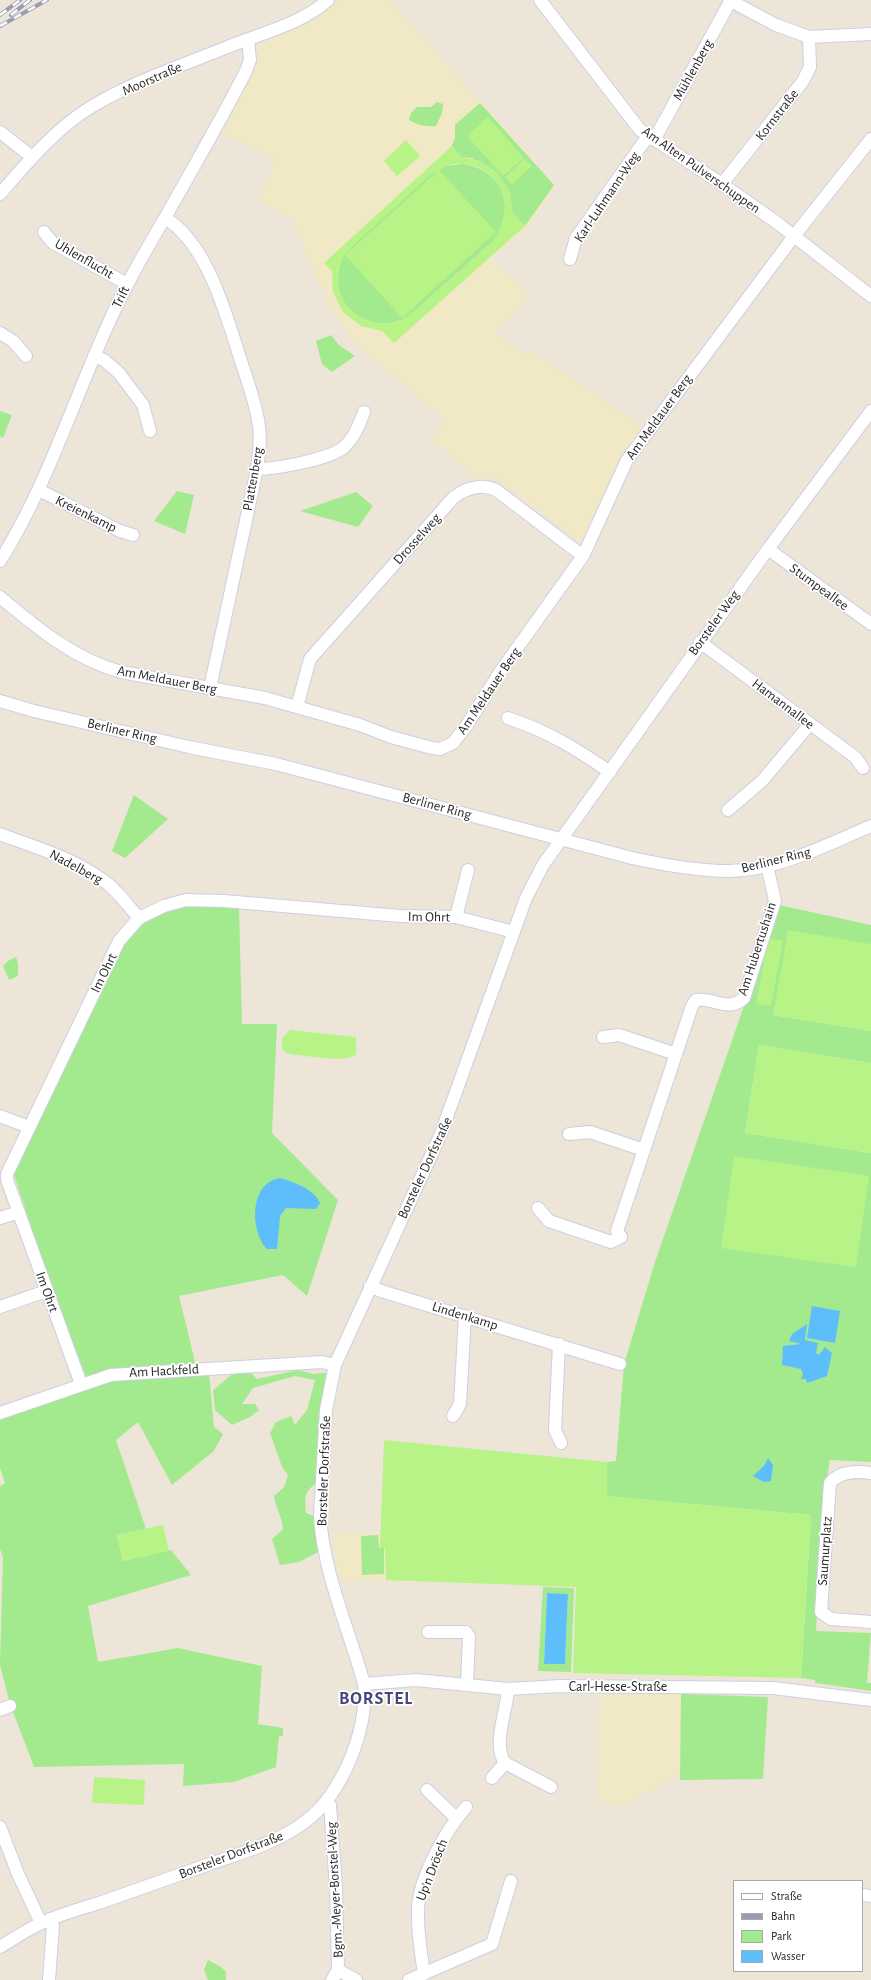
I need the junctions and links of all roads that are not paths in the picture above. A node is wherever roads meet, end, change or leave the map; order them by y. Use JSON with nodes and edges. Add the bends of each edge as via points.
{"nodes":[{"id":1,"x":328,"y":0,"type":"edge"},
{"id":2,"x":540,"y":0,"type":"edge"},
{"id":3,"x":730,"y":0,"type":"edge"},
{"id":4,"x":871,"y":34,"type":"edge"},
{"id":5,"x":809,"y":37,"type":"junction"},
{"id":6,"x":248,"y":39,"type":"junction"},
{"id":7,"x":0,"y":132,"type":"edge"},
{"id":8,"x":651,"y":138,"type":"junction"},
{"id":9,"x":871,"y":139,"type":"edge"},
{"id":10,"x":32,"y":157,"type":"junction"},
{"id":11,"x":722,"y":184,"type":"junction"},
{"id":12,"x":0,"y":194,"type":"edge"},
{"id":13,"x":165,"y":218,"type":"junction"},
{"id":14,"x":44,"y":232,"type":"dead end"},
{"id":15,"x":794,"y":236,"type":"junction"},
{"id":16,"x":570,"y":260,"type":"dead end"},
{"id":17,"x":127,"y":284,"type":"junction"},
{"id":18,"x":871,"y":296,"type":"edge"},
{"id":19,"x":0,"y":334,"type":"edge"},
{"id":20,"x":26,"y":356,"type":"dead end"},
{"id":21,"x":94,"y":356,"type":"junction"},
{"id":22,"x":871,"y":411,"type":"edge"},
{"id":23,"x":364,"y":412,"type":"dead end"},
{"id":24,"x":150,"y":431,"type":"dead end"},
{"id":25,"x":257,"y":469,"type":"junction"},
{"id":26,"x":39,"y":490,"type":"junction"},
{"id":27,"x":133,"y":535,"type":"dead end"},
{"id":28,"x":768,"y":549,"type":"junction"},
{"id":29,"x":583,"y":556,"type":"junction"},
{"id":30,"x":0,"y":561,"type":"edge"},
{"id":31,"x":0,"y":597,"type":"edge"},
{"id":32,"x":871,"y":624,"type":"edge"},
{"id":33,"x":700,"y":642,"type":"junction"},
{"id":34,"x":210,"y":688,"type":"junction"},
{"id":35,"x":0,"y":701,"type":"edge"},
{"id":36,"x":297,"y":707,"type":"junction"},
{"id":37,"x":508,"y":718,"type":"dead end"},
{"id":38,"x":810,"y":724,"type":"junction"},
{"id":39,"x":863,"y":768,"type":"dead end"},
{"id":40,"x":610,"y":772,"type":"junction"},
{"id":41,"x":728,"y":810,"type":"dead end"},
{"id":42,"x":871,"y":826,"type":"edge"},
{"id":43,"x":0,"y":834,"type":"edge"},
{"id":44,"x":562,"y":839,"type":"junction"},
{"id":45,"x":767,"y":865,"type":"junction"},
{"id":46,"x":468,"y":870,"type":"dead end"},
{"id":47,"x":456,"y":917,"type":"junction"},
{"id":48,"x":139,"y":918,"type":"junction"},
{"id":49,"x":514,"y":932,"type":"junction"},
{"id":50,"x":603,"y":1037,"type":"dead end"},
{"id":51,"x":676,"y":1054,"type":"junction"},
{"id":52,"x":0,"y":1116,"type":"edge"},
{"id":53,"x":29,"y":1127,"type":"junction"},
{"id":54,"x":569,"y":1134,"type":"dead end"},
{"id":55,"x":644,"y":1150,"type":"junction"},
{"id":56,"x":4,"y":1169,"type":"edge"},
{"id":57,"x":538,"y":1208,"type":"dead end"},
{"id":58,"x":19,"y":1212,"type":"junction"},
{"id":59,"x":0,"y":1218,"type":"edge"},
{"id":60,"x":370,"y":1286,"type":"junction"},
{"id":61,"x":46,"y":1291,"type":"junction"},
{"id":62,"x":0,"y":1307,"type":"edge"},
{"id":63,"x":465,"y":1316,"type":"junction"},
{"id":64,"x":559,"y":1344,"type":"junction"},
{"id":65,"x":620,"y":1364,"type":"dead end"},
{"id":66,"x":335,"y":1365,"type":"junction"},
{"id":67,"x":81,"y":1384,"type":"junction"},
{"id":68,"x":0,"y":1413,"type":"edge"},
{"id":69,"x":454,"y":1416,"type":"dead end"},
{"id":70,"x":561,"y":1443,"type":"dead end"},
{"id":71,"x":871,"y":1473,"type":"edge"},
{"id":72,"x":871,"y":1622,"type":"edge"},
{"id":73,"x":428,"y":1632,"type":"dead end"},
{"id":74,"x":364,"y":1684,"type":"junction"},
{"id":75,"x":467,"y":1685,"type":"junction"},
{"id":76,"x":508,"y":1689,"type":"junction"},
{"id":77,"x":871,"y":1700,"type":"edge"},
{"id":78,"x":505,"y":1764,"type":"junction"},
{"id":79,"x":492,"y":1778,"type":"dead end"},
{"id":80,"x":551,"y":1787,"type":"dead end"},
{"id":81,"x":427,"y":1790,"type":"dead end"},
{"id":82,"x":326,"y":1801,"type":"junction"},
{"id":83,"x":466,"y":1807,"type":"dead end"},
{"id":84,"x":456,"y":1818,"type":"junction"},
{"id":85,"x":0,"y":1827,"type":"edge"},
{"id":86,"x":512,"y":1881,"type":"dead end"},
{"id":87,"x":45,"y":1921,"type":"junction"},
{"id":88,"x":0,"y":1947,"type":"edge"},
{"id":89,"x":424,"y":1974,"type":"junction"},
{"id":90,"x":335,"y":1975,"type":"edge"},
{"id":91,"x":49,"y":1980,"type":"edge"},
{"id":92,"x":356,"y":1980,"type":"edge"},
{"id":93,"x":409,"y":1980,"type":"edge"}],
"edges":[{"from":1,"to":6,"type":"street","name":"Moorstraße","via":[[281,27]]},
{"from":2,"to":8,"type":"street","name":"Am Alten Pulverschuppen","via":[[640,130]]},
{"from":3,"to":5,"type":"street","via":[[776,25]]},
{"from":3,"to":8,"type":"street","name":"Mühlenberg"},
{"from":4,"to":5,"type":"street"},
{"from":5,"to":11,"type":"street","name":"Kornstraße","via":[[810,67],[803,81]]},
{"from":6,"to":10,"type":"street","name":"Moorstraße","via":[[162,74],[91,107],[67,124]]},
{"from":6,"to":13,"type":"street","name":"Trift","via":[[250,60],[246,71]]},
{"from":7,"to":10,"type":"street"},
{"from":8,"to":11,"type":"street","name":"Am Alten Pulverschuppen"},
{"from":8,"to":16,"type":"street","name":"Karl-Luhmann-Weg","via":[[576,238]]},
{"from":9,"to":15,"type":"street","name":"Am Meldauer Berg"},
{"from":10,"to":12,"type":"street","name":"Moorstraße"},
{"from":11,"to":15,"type":"street","name":"Am Alten Pulverschuppen"},
{"from":13,"to":17,"type":"street","name":"Trift"},
{"from":13,"to":25,"type":"street","name":"Plattenberg","via":[[188,240],[217,288],[258,419],[260,437]]},
{"from":14,"to":17,"type":"street","name":"Uhlenflucht","via":[[53,242]]},
{"from":15,"to":18,"type":"street","name":"Am Alten Pulverschuppen"},
{"from":15,"to":29,"type":"street","name":"Am Meldauer Berg","via":[[627,460]]},
{"from":17,"to":21,"type":"street","name":"Trift"},
{"from":19,"to":20,"type":"street","via":[[13,341]]},
{"from":21,"to":24,"type":"street","via":[[104,360],[119,373],[143,405]]},
{"from":21,"to":26,"type":"street","name":"Trift"},
{"from":22,"to":28,"type":"street","name":"Borsteler Weg"},
{"from":23,"to":25,"type":"street","via":[[349,441],[334,454],[273,469]]},
{"from":25,"to":34,"type":"street","name":"Plattenberg"},
{"from":26,"to":27,"type":"street","name":"Kreienkamp","via":[[120,531]]},
{"from":26,"to":30,"type":"street","name":"Trift"},
{"from":28,"to":32,"type":"street","name":"Stumpeallee"},
{"from":28,"to":33,"type":"street","name":"Borsteler Weg"},
{"from":29,"to":36,"type":"street","name":"Am Meldauer Berg","via":[[500,672],[458,738],[448,747],[432,748]]},
{"from":29,"to":36,"type":"street","name":"Drosselweg","via":[[496,490],[483,486],[464,490],[454,497],[310,659]]},
{"from":31,"to":34,"type":"street","name":"Am Meldauer Berg","via":[[45,634],[75,654],[102,667]]},
{"from":33,"to":38,"type":"street","name":"Hamannallee"},
{"from":33,"to":40,"type":"street","name":"Borsteler Weg"},
{"from":34,"to":36,"type":"street","name":"Am Meldauer Berg"},
{"from":35,"to":44,"type":"street","name":"Berliner Ring","via":[[189,747],[276,764]]},
{"from":37,"to":40,"type":"street","via":[[559,739]]},
{"from":38,"to":39,"type":"street","name":"Hamannallee","via":[[855,757]]},
{"from":38,"to":41,"type":"street","via":[[762,781]]},
{"from":40,"to":44,"type":"street","name":"Borsteler Weg"},
{"from":42,"to":45,"type":"street","name":"Berliner Ring","via":[[805,855]]},
{"from":43,"to":48,"type":"street","name":"Nadelberg","via":[[59,856],[96,875],[109,885]]},
{"from":44,"to":45,"type":"street","name":"Berliner Ring","via":[[680,868],[730,871]]},
{"from":44,"to":49,"type":"street","name":"Borsteler Dorfstraße","via":[[534,882]]},
{"from":45,"to":51,"type":"street","name":"Am Hubertushain","via":[[775,901],[744,998],[738,1004],[729,1005],[703,999],[696,1000]]},
{"from":46,"to":47,"type":"street"},
{"from":47,"to":48,"type":"street","name":"Im Ohrt","via":[[400,916],[186,900],[164,906]]},
{"from":47,"to":49,"type":"street","name":"Im Ohrt"},
{"from":48,"to":53,"type":"street","name":"Im Ohrt","via":[[120,942]]},
{"from":49,"to":60,"type":"street","name":"Borsteler Dorfstraße","via":[[448,1117]]},
{"from":50,"to":51,"type":"street","via":[[619,1035]]},
{"from":51,"to":55,"type":"street","name":"Am Hubertushain"},
{"from":52,"to":53,"type":"street"},
{"from":53,"to":56,"type":"street","name":"Im Ohrt"},
{"from":54,"to":55,"type":"street","via":[[590,1132]]},
{"from":55,"to":57,"type":"street","name":"Am Hubertushain","via":[[617,1231],[622,1237],[611,1242],[549,1221]]},
{"from":56,"to":58,"type":"street","name":"Im Ohrt"},
{"from":58,"to":59,"type":"street"},
{"from":58,"to":61,"type":"street","name":"Im Ohrt"},
{"from":60,"to":63,"type":"street","name":"Lindenkamp"},
{"from":60,"to":66,"type":"street","name":"Borsteler Dorfstraße"},
{"from":61,"to":62,"type":"street"},
{"from":61,"to":67,"type":"street","name":"Im Ohrt"},
{"from":63,"to":64,"type":"street","name":"Lindenkamp"},
{"from":63,"to":69,"type":"street","via":[[460,1404]]},
{"from":64,"to":65,"type":"street","name":"Lindenkamp"},
{"from":64,"to":70,"type":"street","via":[[555,1430]]},
{"from":66,"to":67,"type":"street","name":"Am Hackfeld","via":[[322,1362],[111,1374]]},
{"from":66,"to":74,"type":"street","name":"Borsteler Dorfstraße","via":[[326,1410],[321,1530],[327,1561]]},
{"from":67,"to":68,"type":"street","name":"Am Hackfeld"},
{"from":71,"to":72,"type":"street","name":"Saumurplatz","via":[[843,1474],[835,1477],[830,1483],[821,1612],[831,1619]]},
{"from":73,"to":75,"type":"street","via":[[466,1632],[470,1636]]},
{"from":74,"to":75,"type":"street","name":"Carl-Hesse-Straße","via":[[416,1680]]},
{"from":74,"to":82,"type":"street","name":"Borsteler Dorfstraße","via":[[364,1713],[360,1733],[346,1768]]},
{"from":75,"to":76,"type":"street","name":"Carl-Hesse-Straße"},
{"from":76,"to":77,"type":"street","name":"Carl-Hesse-Straße","via":[[560,1686],[773,1688]]},
{"from":76,"to":78,"type":"street","via":[[499,1746]]},
{"from":78,"to":79,"type":"street"},
{"from":78,"to":80,"type":"street"},
{"from":81,"to":84,"type":"street"},
{"from":82,"to":87,"type":"street","name":"Borsteler Dorfstraße","via":[[307,1821],[270,1842]]},
{"from":82,"to":90,"type":"street","name":"Bgm.-Meyer-Borstel-Weg","via":[[330,1805],[336,1887]]},
{"from":83,"to":84,"type":"street","name":"Up'n Drösch"},
{"from":84,"to":89,"type":"street","name":"Up'n Drösch","via":[[447,1830],[420,1892],[418,1935]]},
{"from":85,"to":87,"type":"street","via":[[18,1874]]},
{"from":86,"to":89,"type":"street","via":[[492,1944]]},
{"from":87,"to":88,"type":"street","name":"Borsteler Dorfstraße"},
{"from":87,"to":91,"type":"street","via":[[53,1926]]},
{"from":89,"to":93,"type":"street"},
{"from":90,"to":92,"type":"street"}]}
